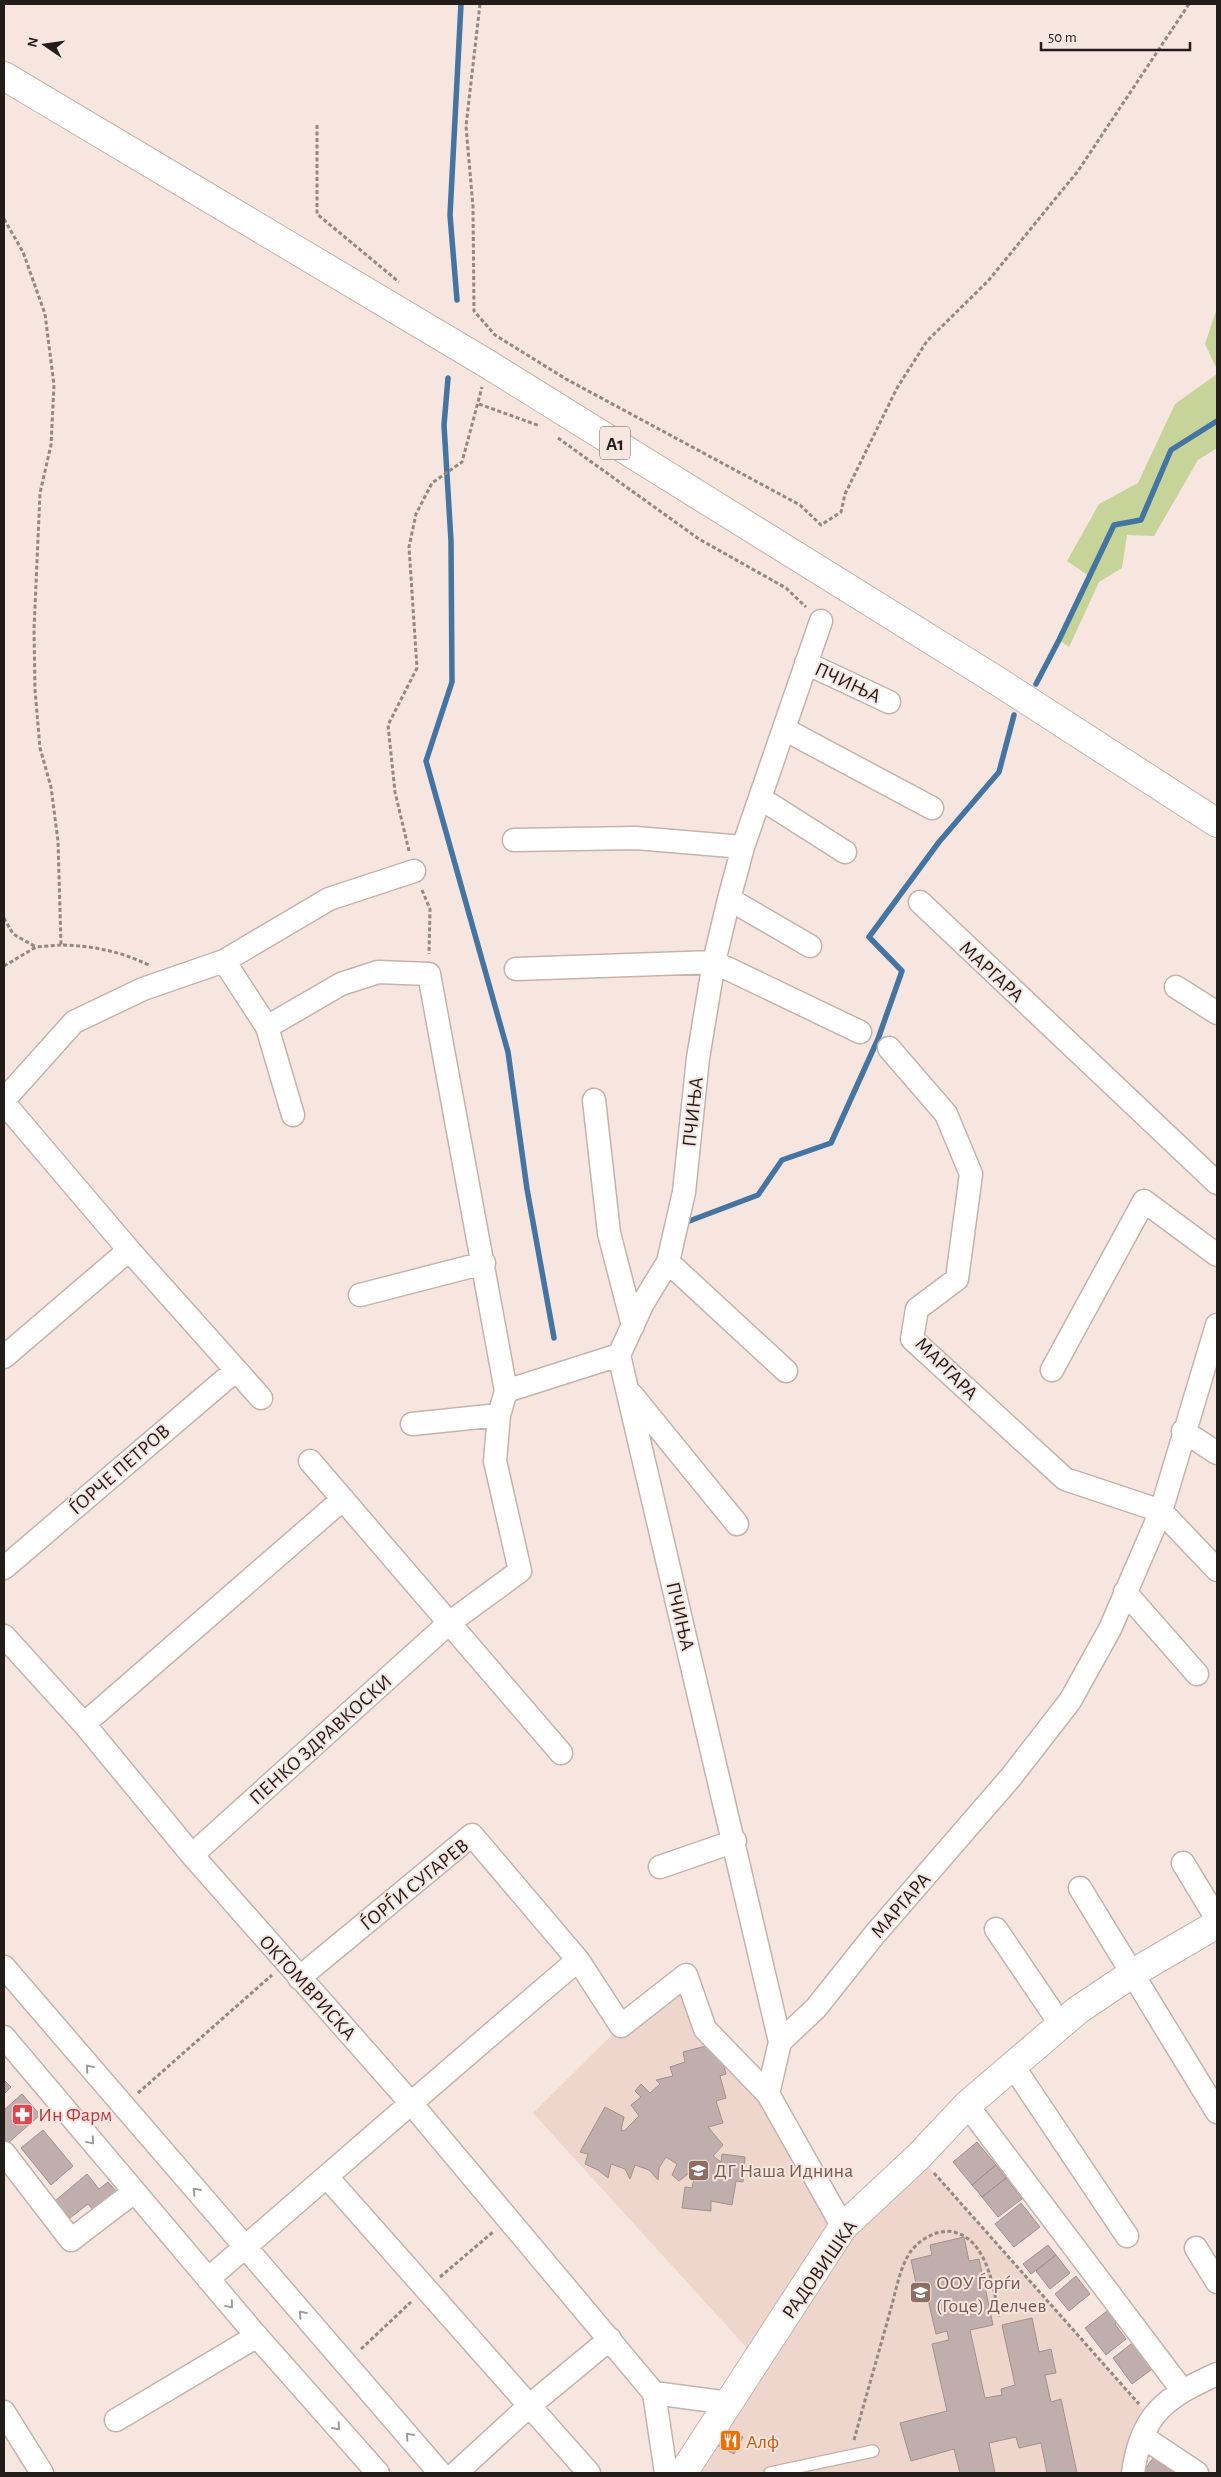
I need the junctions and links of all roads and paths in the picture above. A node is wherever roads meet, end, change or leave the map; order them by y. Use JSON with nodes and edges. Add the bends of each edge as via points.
{"nodes":[{"id":1,"x":480,"y":4,"type":"edge"},
{"id":2,"x":1189,"y":4,"type":"edge"},
{"id":3,"x":4,"y":76,"type":"edge"},
{"id":4,"x":316,"y":125,"type":"dead end"},
{"id":5,"x":4,"y":219,"type":"edge"},
{"id":6,"x":406,"y":288,"type":"dead end"},
{"id":7,"x":544,"y":428,"type":"dead end"},
{"id":8,"x":552,"y":433,"type":"dead end"},
{"id":9,"x":821,"y":621,"type":"joint"},
{"id":10,"x":806,"y":663,"type":"junction"},
{"id":11,"x":889,"y":702,"type":"dead end"},
{"id":12,"x":784,"y":729,"type":"junction"},
{"id":13,"x":760,"y":798,"type":"junction"},
{"id":14,"x":932,"y":808,"type":"dead end"},
{"id":15,"x":1217,"y":823,"type":"edge"},
{"id":16,"x":514,"y":840,"type":"dead end"},
{"id":17,"x":743,"y":847,"type":"junction"},
{"id":18,"x":846,"y":852,"type":"dead end"},
{"id":19,"x":414,"y":871,"type":"junction"},
{"id":20,"x":729,"y":899,"type":"junction"},
{"id":21,"x":920,"y":902,"type":"dead end"},
{"id":22,"x":4,"y":918,"type":"edge"},
{"id":23,"x":62,"y":945,"type":"junction"},
{"id":24,"x":810,"y":946,"type":"dead end"},
{"id":25,"x":36,"y":947,"type":"junction"},
{"id":26,"x":224,"y":961,"type":"junction"},
{"id":27,"x":714,"y":962,"type":"junction"},
{"id":28,"x":4,"y":966,"type":"edge"},
{"id":29,"x":516,"y":968,"type":"dead end"},
{"id":30,"x":429,"y":974,"type":"junction"},
{"id":31,"x":180,"y":976,"type":"junction"},
{"id":32,"x":1176,"y":987,"type":"dead end"},
{"id":33,"x":1217,"y":1013,"type":"edge"},
{"id":34,"x":267,"y":1027,"type":"junction"},
{"id":35,"x":860,"y":1032,"type":"dead end"},
{"id":36,"x":888,"y":1048,"type":"dead end"},
{"id":37,"x":594,"y":1100,"type":"dead end"},
{"id":38,"x":4,"y":1101,"type":"edge"},
{"id":39,"x":293,"y":1115,"type":"dead end"},
{"id":40,"x":1217,"y":1183,"type":"edge"},
{"id":41,"x":129,"y":1250,"type":"junction"},
{"id":42,"x":1217,"y":1255,"type":"edge"},
{"id":43,"x":668,"y":1262,"type":"junction"},
{"id":44,"x":484,"y":1263,"type":"junction"},
{"id":45,"x":360,"y":1295,"type":"dead end"},
{"id":46,"x":633,"y":1326,"type":"junction"},
{"id":47,"x":1215,"y":1338,"type":"edge"},
{"id":48,"x":619,"y":1355,"type":"junction"},
{"id":49,"x":4,"y":1357,"type":"edge"},
{"id":50,"x":235,"y":1370,"type":"junction"},
{"id":51,"x":1052,"y":1370,"type":"dead end"},
{"id":52,"x":786,"y":1371,"type":"dead end"},
{"id":53,"x":627,"y":1390,"type":"junction"},
{"id":54,"x":506,"y":1391,"type":"junction"},
{"id":55,"x":261,"y":1398,"type":"dead end"},
{"id":56,"x":499,"y":1416,"type":"junction"},
{"id":57,"x":412,"y":1424,"type":"dead end"},
{"id":58,"x":1183,"y":1431,"type":"junction"},
{"id":59,"x":1217,"y":1454,"type":"edge"},
{"id":60,"x":310,"y":1461,"type":"dead end"},
{"id":61,"x":343,"y":1500,"type":"junction"},
{"id":62,"x":1161,"y":1511,"type":"junction"},
{"id":63,"x":737,"y":1524,"type":"dead end"},
{"id":64,"x":4,"y":1568,"type":"edge"},
{"id":65,"x":1217,"y":1570,"type":"edge"},
{"id":66,"x":1125,"y":1592,"type":"junction"},
{"id":67,"x":449,"y":1623,"type":"junction"},
{"id":68,"x":4,"y":1636,"type":"edge"},
{"id":69,"x":1197,"y":1674,"type":"dead end"},
{"id":70,"x":84,"y":1724,"type":"junction"},
{"id":71,"x":561,"y":1753,"type":"dead end"},
{"id":72,"x":735,"y":1841,"type":"junction"},
{"id":73,"x":192,"y":1854,"type":"junction"},
{"id":74,"x":1183,"y":1863,"type":"dead end"},
{"id":75,"x":660,"y":1867,"type":"dead end"},
{"id":76,"x":1080,"y":1888,"type":"dead end"},
{"id":77,"x":1217,"y":1919,"type":"edge"},
{"id":78,"x":1217,"y":1924,"type":"edge"},
{"id":79,"x":996,"y":1929,"type":"dead end"},
{"id":80,"x":578,"y":1960,"type":"junction"},
{"id":81,"x":4,"y":1967,"type":"edge"},
{"id":82,"x":293,"y":1970,"type":"junction"},
{"id":83,"x":1133,"y":1973,"type":"junction"},
{"id":84,"x":1061,"y":2025,"type":"junction"},
{"id":85,"x":4,"y":2037,"type":"edge"},
{"id":86,"x":780,"y":2042,"type":"junction"},
{"id":87,"x":1012,"y":2066,"type":"junction"},
{"id":88,"x":768,"y":2094,"type":"junction"},
{"id":89,"x":410,"y":2102,"type":"junction"},
{"id":90,"x":967,"y":2105,"type":"junction"},
{"id":91,"x":122,"y":2107,"type":"junction"},
{"id":92,"x":1217,"y":2112,"type":"edge"},
{"id":93,"x":4,"y":2153,"type":"edge"},
{"id":94,"x":919,"y":2156,"type":"junction"},
{"id":95,"x":327,"y":2177,"type":"junction"},
{"id":96,"x":134,"y":2192,"type":"junction"},
{"id":97,"x":843,"y":2227,"type":"junction"},
{"id":98,"x":1127,"y":2236,"type":"dead end"},
{"id":99,"x":244,"y":2247,"type":"junction"},
{"id":100,"x":1196,"y":2248,"type":"dead end"},
{"id":101,"x":208,"y":2279,"type":"junction"},
{"id":102,"x":1217,"y":2282,"type":"edge"},
{"id":103,"x":1000,"y":2317,"type":"dead end"},
{"id":104,"x":256,"y":2336,"type":"junction"},
{"id":105,"x":610,"y":2339,"type":"junction"},
{"id":106,"x":1217,"y":2374,"type":"edge"},
{"id":107,"x":1182,"y":2390,"type":"junction"},
{"id":108,"x":654,"y":2393,"type":"junction"},
{"id":109,"x":729,"y":2403,"type":"junction"},
{"id":110,"x":529,"y":2406,"type":"junction"},
{"id":111,"x":4,"y":2412,"type":"edge"},
{"id":112,"x":116,"y":2420,"type":"dead end"},
{"id":113,"x":1147,"y":2427,"type":"junction"},
{"id":114,"x":873,"y":2451,"type":"dead end"},
{"id":115,"x":849,"y":2456,"type":"junction"},
{"id":116,"x":42,"y":2473,"type":"edge"},
{"id":117,"x":378,"y":2473,"type":"edge"},
{"id":118,"x":440,"y":2473,"type":"edge"},
{"id":119,"x":456,"y":2473,"type":"edge"},
{"id":120,"x":589,"y":2473,"type":"edge"},
{"id":121,"x":666,"y":2473,"type":"edge"},
{"id":122,"x":683,"y":2473,"type":"edge"},
{"id":123,"x":770,"y":2473,"type":"edge"},
{"id":124,"x":1133,"y":2473,"type":"edge"},
{"id":125,"x":1197,"y":2473,"type":"edge"}],
"edges":[{"from":1,"to":2,"type":"path","via":[[466,126],[474,311],[495,336],[566,379],[800,505],[821,524],[841,512],[845,494],[897,388],[927,341],[988,281],[1078,170]]},
{"from":3,"to":15,"type":"main road","number":"A1","via":[[486,363],[999,682]]},
{"from":4,"to":6,"type":"path","via":[[317,214]]},
{"from":5,"to":23,"type":"path","via":[[22,252],[45,314],[54,384],[51,445],[40,493],[34,630],[40,748],[51,787],[58,841]]},
{"from":7,"to":19,"type":"path","via":[[479,404],[462,462],[432,483],[416,514],[409,548],[417,668],[388,725],[395,792]]},
{"from":8,"to":9,"type":"path","via":[[699,539],[786,588]]},
{"from":9,"to":10,"type":"street","name":"ПЧИЊА"},
{"from":10,"to":11,"type":"street","name":"ПЧИЊА"},
{"from":10,"to":12,"type":"street","name":"ПЧИЊА"},
{"from":12,"to":13,"type":"street","name":"ПЧИЊА"},
{"from":12,"to":14,"type":"street"},
{"from":13,"to":17,"type":"street","name":"ПЧИЊА"},
{"from":13,"to":18,"type":"street"},
{"from":16,"to":17,"type":"street","via":[[636,838]]},
{"from":17,"to":20,"type":"street","name":"ПЧИЊА"},
{"from":19,"to":26,"type":"street","via":[[329,899]]},
{"from":19,"to":30,"type":"path","via":[[430,909]]},
{"from":20,"to":24,"type":"street"},
{"from":20,"to":27,"type":"street","name":"ПЧИЊА"},
{"from":21,"to":40,"type":"street","name":"МАРГАРА"},
{"from":22,"to":25,"type":"path","via":[[13,934]]},
{"from":23,"to":25,"type":"path"},
{"from":23,"to":31,"type":"path","via":[[95,946],[123,953]]},
{"from":25,"to":28,"type":"path"},
{"from":26,"to":31,"type":"street"},
{"from":26,"to":34,"type":"street"},
{"from":27,"to":29,"type":"street"},
{"from":27,"to":35,"type":"street"},
{"from":27,"to":43,"type":"street","name":"ПЧИЊА","via":[[698,1058],[684,1192]]},
{"from":30,"to":34,"type":"street","via":[[378,972],[341,984]]},
{"from":30,"to":44,"type":"street"},
{"from":31,"to":38,"type":"street","via":[[143,989],[74,1022]]},
{"from":32,"to":33,"type":"street"},
{"from":34,"to":39,"type":"street"},
{"from":36,"to":62,"type":"street","name":"МАРГАРА","via":[[946,1114],[971,1174],[957,1279],[917,1309],[912,1339],[1064,1479]]},
{"from":37,"to":46,"type":"street","via":[[608,1233]]},
{"from":38,"to":41,"type":"street"},
{"from":41,"to":49,"type":"street"},
{"from":41,"to":50,"type":"street"},
{"from":42,"to":51,"type":"street","via":[[1144,1201]]},
{"from":43,"to":46,"type":"street","name":"ПЧИЊА"},
{"from":43,"to":52,"type":"street"},
{"from":44,"to":45,"type":"street"},
{"from":44,"to":54,"type":"street"},
{"from":46,"to":48,"type":"street","name":"ПЧИЊА"},
{"from":47,"to":58,"type":"street","name":"МАРГАРА"},
{"from":48,"to":53,"type":"street","name":"ПЧИЊА"},
{"from":48,"to":54,"type":"street"},
{"from":50,"to":55,"type":"street"},
{"from":50,"to":64,"type":"street","name":"ЃОРЧЕ ПЕТРОВ"},
{"from":53,"to":63,"type":"street","name":"ПЧИЊА"},
{"from":53,"to":72,"type":"street","name":"ПЧИЊА"},
{"from":54,"to":56,"type":"street"},
{"from":56,"to":57,"type":"street"},
{"from":56,"to":67,"type":"street","via":[[495,1461],[520,1571]]},
{"from":58,"to":59,"type":"street"},
{"from":58,"to":62,"type":"street","name":"МАРГАРА"},
{"from":60,"to":61,"type":"street"},
{"from":61,"to":67,"type":"street"},
{"from":61,"to":70,"type":"street"},
{"from":62,"to":65,"type":"street","name":"МАРГАРА"},
{"from":62,"to":66,"type":"street","name":"МАРГАРА"},
{"from":66,"to":69,"type":"street"},
{"from":66,"to":86,"type":"street","name":"МАРГАРА","via":[[1110,1629],[1070,1701],[1011,1777],[875,1934],[816,2008]]},
{"from":67,"to":71,"type":"street"},
{"from":67,"to":73,"type":"street","name":"ПЕНКО ЗДРАВКОСКИ"},
{"from":68,"to":70,"type":"street","name":"ОКТОМВРИСКА"},
{"from":70,"to":73,"type":"street","name":"ОКТОМВРИСКА"},
{"from":72,"to":75,"type":"street"},
{"from":72,"to":86,"type":"street","name":"ПЧИЊА"},
{"from":73,"to":82,"type":"street","name":"ОКТОМВРИСКА"},
{"from":74,"to":77,"type":"street"},
{"from":76,"to":83,"type":"street"},
{"from":78,"to":83,"type":"main road","name":"РАДОВИШКА"},
{"from":79,"to":84,"type":"street"},
{"from":80,"to":82,"type":"street","name":"ЃОРЃИ СУГАРЕВ","via":[[472,1835]]},
{"from":80,"to":88,"type":"street","name":"ЃОРЃИ СУГАРЕВ","via":[[621,2026],[686,1975],[705,2029]]},
{"from":80,"to":89,"type":"street"},
{"from":91,"to":81,"type":"street","one_way":true},
{"from":82,"to":89,"type":"street","name":"ОКТОМВРИСКА"},
{"from":82,"to":91,"type":"path"},
{"from":83,"to":84,"type":"main road","name":"РАДОВИШКА"},
{"from":83,"to":92,"type":"street"},
{"from":84,"to":87,"type":"main road","name":"РАДОВИШКА"},
{"from":85,"to":96,"type":"street","one_way":true},
{"from":86,"to":88,"type":"street"},
{"from":87,"to":90,"type":"main road","name":"РАДОВИШКА"},
{"from":87,"to":98,"type":"street"},
{"from":88,"to":97,"type":"street"},
{"from":89,"to":95,"type":"street"},
{"from":89,"to":105,"type":"street","name":"ОКТОМВРИСКА"},
{"from":90,"to":94,"type":"main road","name":"РАДОВИШКА"},
{"from":90,"to":107,"type":"street"},
{"from":99,"to":91,"type":"street","one_way":true},
{"from":93,"to":96,"type":"street","via":[[71,2240]]},
{"from":94,"to":97,"type":"main road","name":"РАДОВИШКА"},
{"from":94,"to":113,"type":"path"},
{"from":95,"to":99,"type":"street"},
{"from":95,"to":110,"type":"street"},
{"from":96,"to":101,"type":"street"},
{"from":97,"to":109,"type":"main road","name":"РАДОВИШКА"},
{"from":99,"to":101,"type":"street"},
{"from":118,"to":99,"type":"street","one_way":true},
{"from":100,"to":102,"type":"street"},
{"from":101,"to":104,"type":"street","one_way":true},
{"from":103,"to":115,"type":"path","via":[[985,2264],[966,2236],[950,2230],[921,2240],[910,2253],[900,2279]]},
{"from":104,"to":112,"type":"street"},
{"from":104,"to":117,"type":"street","one_way":true},
{"from":105,"to":108,"type":"street","name":"ОКТОМВРИСКА"},
{"from":105,"to":110,"type":"street"},
{"from":106,"to":107,"type":"street"},
{"from":107,"to":113,"type":"street"},
{"from":108,"to":109,"type":"street"},
{"from":108,"to":121,"type":"street"},
{"from":109,"to":122,"type":"main road","name":"РАДОВИШКА"},
{"from":110,"to":119,"type":"street"},
{"from":110,"to":120,"type":"street"},
{"from":111,"to":116,"type":"street"},
{"from":113,"to":124,"type":"street","via":[[1135,2456]]},
{"from":113,"to":125,"type":"street"},
{"from":114,"to":115,"type":"lane"},
{"from":115,"to":123,"type":"lane"}]}
